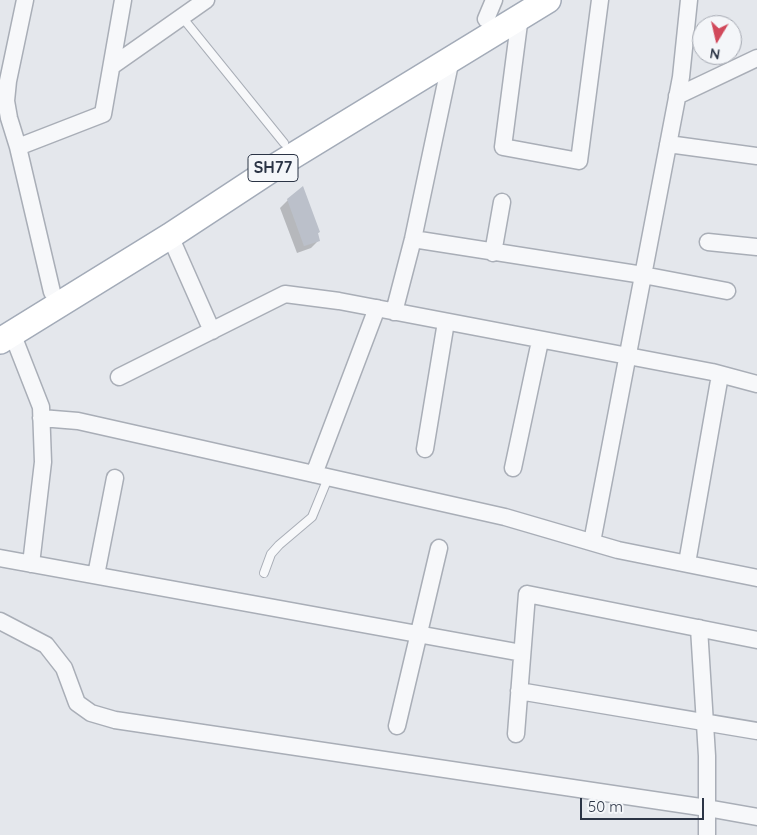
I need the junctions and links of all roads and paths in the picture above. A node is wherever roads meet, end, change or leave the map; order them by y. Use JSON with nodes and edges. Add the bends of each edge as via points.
{"nodes":[{"id":1,"x":26,"y":0,"type":"edge"},
{"id":2,"x":123,"y":0,"type":"edge"},
{"id":3,"x":206,"y":0,"type":"edge"},
{"id":4,"x":548,"y":0,"type":"edge"},
{"id":5,"x":600,"y":0,"type":"edge"},
{"id":6,"x":689,"y":0,"type":"edge"},
{"id":7,"x":519,"y":8,"type":"edge"},
{"id":8,"x":490,"y":10,"type":"edge"},
{"id":9,"x":182,"y":17,"type":"junction"},
{"id":10,"x":757,"y":58,"type":"edge"},
{"id":11,"x":451,"y":59,"type":"junction"},
{"id":12,"x":112,"y":66,"type":"junction"},
{"id":13,"x":677,"y":96,"type":"junction"},
{"id":14,"x":284,"y":143,"type":"junction"},
{"id":15,"x":668,"y":144,"type":"junction"},
{"id":16,"x":18,"y":147,"type":"junction"},
{"id":17,"x":757,"y":156,"type":"edge"},
{"id":18,"x":502,"y":202,"type":"dead end"},
{"id":19,"x":170,"y":236,"type":"junction"},
{"id":20,"x":413,"y":239,"type":"junction"},
{"id":21,"x":708,"y":242,"type":"dead end"},
{"id":22,"x":757,"y":247,"type":"edge"},
{"id":23,"x":493,"y":253,"type":"junction"},
{"id":24,"x":643,"y":275,"type":"junction"},
{"id":25,"x":727,"y":291,"type":"dead end"},
{"id":26,"x":52,"y":292,"type":"junction"},
{"id":27,"x":377,"y":308,"type":"junction"},
{"id":28,"x":394,"y":312,"type":"junction"},
{"id":29,"x":446,"y":322,"type":"junction"},
{"id":30,"x":212,"y":331,"type":"junction"},
{"id":31,"x":4,"y":332,"type":"edge"},
{"id":32,"x":540,"y":341,"type":"junction"},
{"id":33,"x":628,"y":357,"type":"junction"},
{"id":34,"x":720,"y":375,"type":"junction"},
{"id":35,"x":119,"y":377,"type":"dead end"},
{"id":36,"x":757,"y":384,"type":"edge"},
{"id":37,"x":41,"y":418,"type":"junction"},
{"id":38,"x":424,"y":449,"type":"dead end"},
{"id":39,"x":513,"y":468,"type":"dead end"},
{"id":40,"x":321,"y":476,"type":"junction"},
{"id":41,"x":115,"y":478,"type":"dead end"},
{"id":42,"x":592,"y":542,"type":"junction"},
{"id":43,"x":439,"y":548,"type":"dead end"},
{"id":44,"x":0,"y":558,"type":"edge"},
{"id":45,"x":31,"y":564,"type":"junction"},
{"id":46,"x":687,"y":564,"type":"junction"},
{"id":47,"x":264,"y":573,"type":"dead end"},
{"id":48,"x":96,"y":575,"type":"junction"},
{"id":49,"x":757,"y":578,"type":"edge"},
{"id":50,"x":0,"y":621,"type":"edge"},
{"id":51,"x":699,"y":628,"type":"junction"},
{"id":52,"x":419,"y":634,"type":"junction"},
{"id":53,"x":757,"y":640,"type":"edge"},
{"id":54,"x":522,"y":653,"type":"junction"},
{"id":55,"x":519,"y":691,"type":"junction"},
{"id":56,"x":705,"y":722,"type":"junction"},
{"id":57,"x":397,"y":726,"type":"dead end"},
{"id":58,"x":757,"y":731,"type":"edge"},
{"id":59,"x":516,"y":734,"type":"dead end"},
{"id":60,"x":707,"y":808,"type":"junction"},
{"id":61,"x":757,"y":817,"type":"edge"},
{"id":62,"x":708,"y":835,"type":"edge"}],
"edges":[{"from":1,"to":16,"type":"street","via":[[6,101]]},
{"from":2,"to":12,"type":"street"},
{"from":3,"to":9,"type":"street"},
{"from":4,"to":7,"type":"main road","number":"SH77"},
{"from":5,"to":7,"type":"street","via":[[579,161],[503,147]]},
{"from":6,"to":13,"type":"street"},
{"from":7,"to":8,"type":"main road","number":"SH77"},
{"from":7,"to":11,"type":"main road","number":"SH77"},
{"from":8,"to":14,"type":"main road","number":"SH77"},
{"from":9,"to":12,"type":"street"},
{"from":9,"to":14,"type":"lane"},
{"from":10,"to":13,"type":"street"},
{"from":11,"to":19,"type":"main road","number":"SH77","via":[[278,165]]},
{"from":11,"to":20,"type":"street"},
{"from":12,"to":16,"type":"street","via":[[103,114]]},
{"from":13,"to":15,"type":"street"},
{"from":14,"to":26,"type":"main road","number":"SH77"},
{"from":15,"to":17,"type":"street"},
{"from":15,"to":24,"type":"street"},
{"from":16,"to":26,"type":"street"},
{"from":18,"to":23,"type":"street"},
{"from":19,"to":30,"type":"street"},
{"from":19,"to":31,"type":"main road","number":"SH77"},
{"from":20,"to":23,"type":"street"},
{"from":20,"to":28,"type":"street"},
{"from":21,"to":22,"type":"street"},
{"from":23,"to":24,"type":"street"},
{"from":24,"to":25,"type":"street"},
{"from":24,"to":33,"type":"street"},
{"from":26,"to":31,"type":"main road","number":"SH77"},
{"from":27,"to":28,"type":"street"},
{"from":27,"to":30,"type":"street","via":[[285,294]]},
{"from":27,"to":40,"type":"street"},
{"from":28,"to":29,"type":"street"},
{"from":29,"to":32,"type":"street"},
{"from":29,"to":38,"type":"street"},
{"from":30,"to":35,"type":"street"},
{"from":31,"to":37,"type":"street","via":[[41,407]]},
{"from":32,"to":33,"type":"street"},
{"from":32,"to":39,"type":"street"},
{"from":33,"to":34,"type":"street"},
{"from":33,"to":42,"type":"street"},
{"from":34,"to":36,"type":"street"},
{"from":34,"to":46,"type":"street"},
{"from":37,"to":40,"type":"street","via":[[78,421]]},
{"from":37,"to":45,"type":"street","via":[[43,462]]},
{"from":40,"to":42,"type":"street","via":[[505,517]]},
{"from":40,"to":47,"type":"lane","via":[[312,517],[271,554]]},
{"from":41,"to":48,"type":"street"},
{"from":42,"to":46,"type":"street"},
{"from":43,"to":52,"type":"street"},
{"from":44,"to":45,"type":"street"},
{"from":45,"to":48,"type":"street"},
{"from":46,"to":49,"type":"street"},
{"from":48,"to":52,"type":"street"},
{"from":50,"to":60,"type":"street","via":[[46,645],[64,668],[77,703],[91,713],[115,720]]},
{"from":51,"to":53,"type":"street"},
{"from":51,"to":54,"type":"street","via":[[527,594]]},
{"from":51,"to":56,"type":"street"},
{"from":52,"to":54,"type":"street"},
{"from":52,"to":57,"type":"street"},
{"from":54,"to":55,"type":"street"},
{"from":55,"to":56,"type":"street"},
{"from":55,"to":59,"type":"street"},
{"from":56,"to":58,"type":"street"},
{"from":56,"to":60,"type":"street"},
{"from":60,"to":61,"type":"street"},
{"from":60,"to":62,"type":"street"}]}
